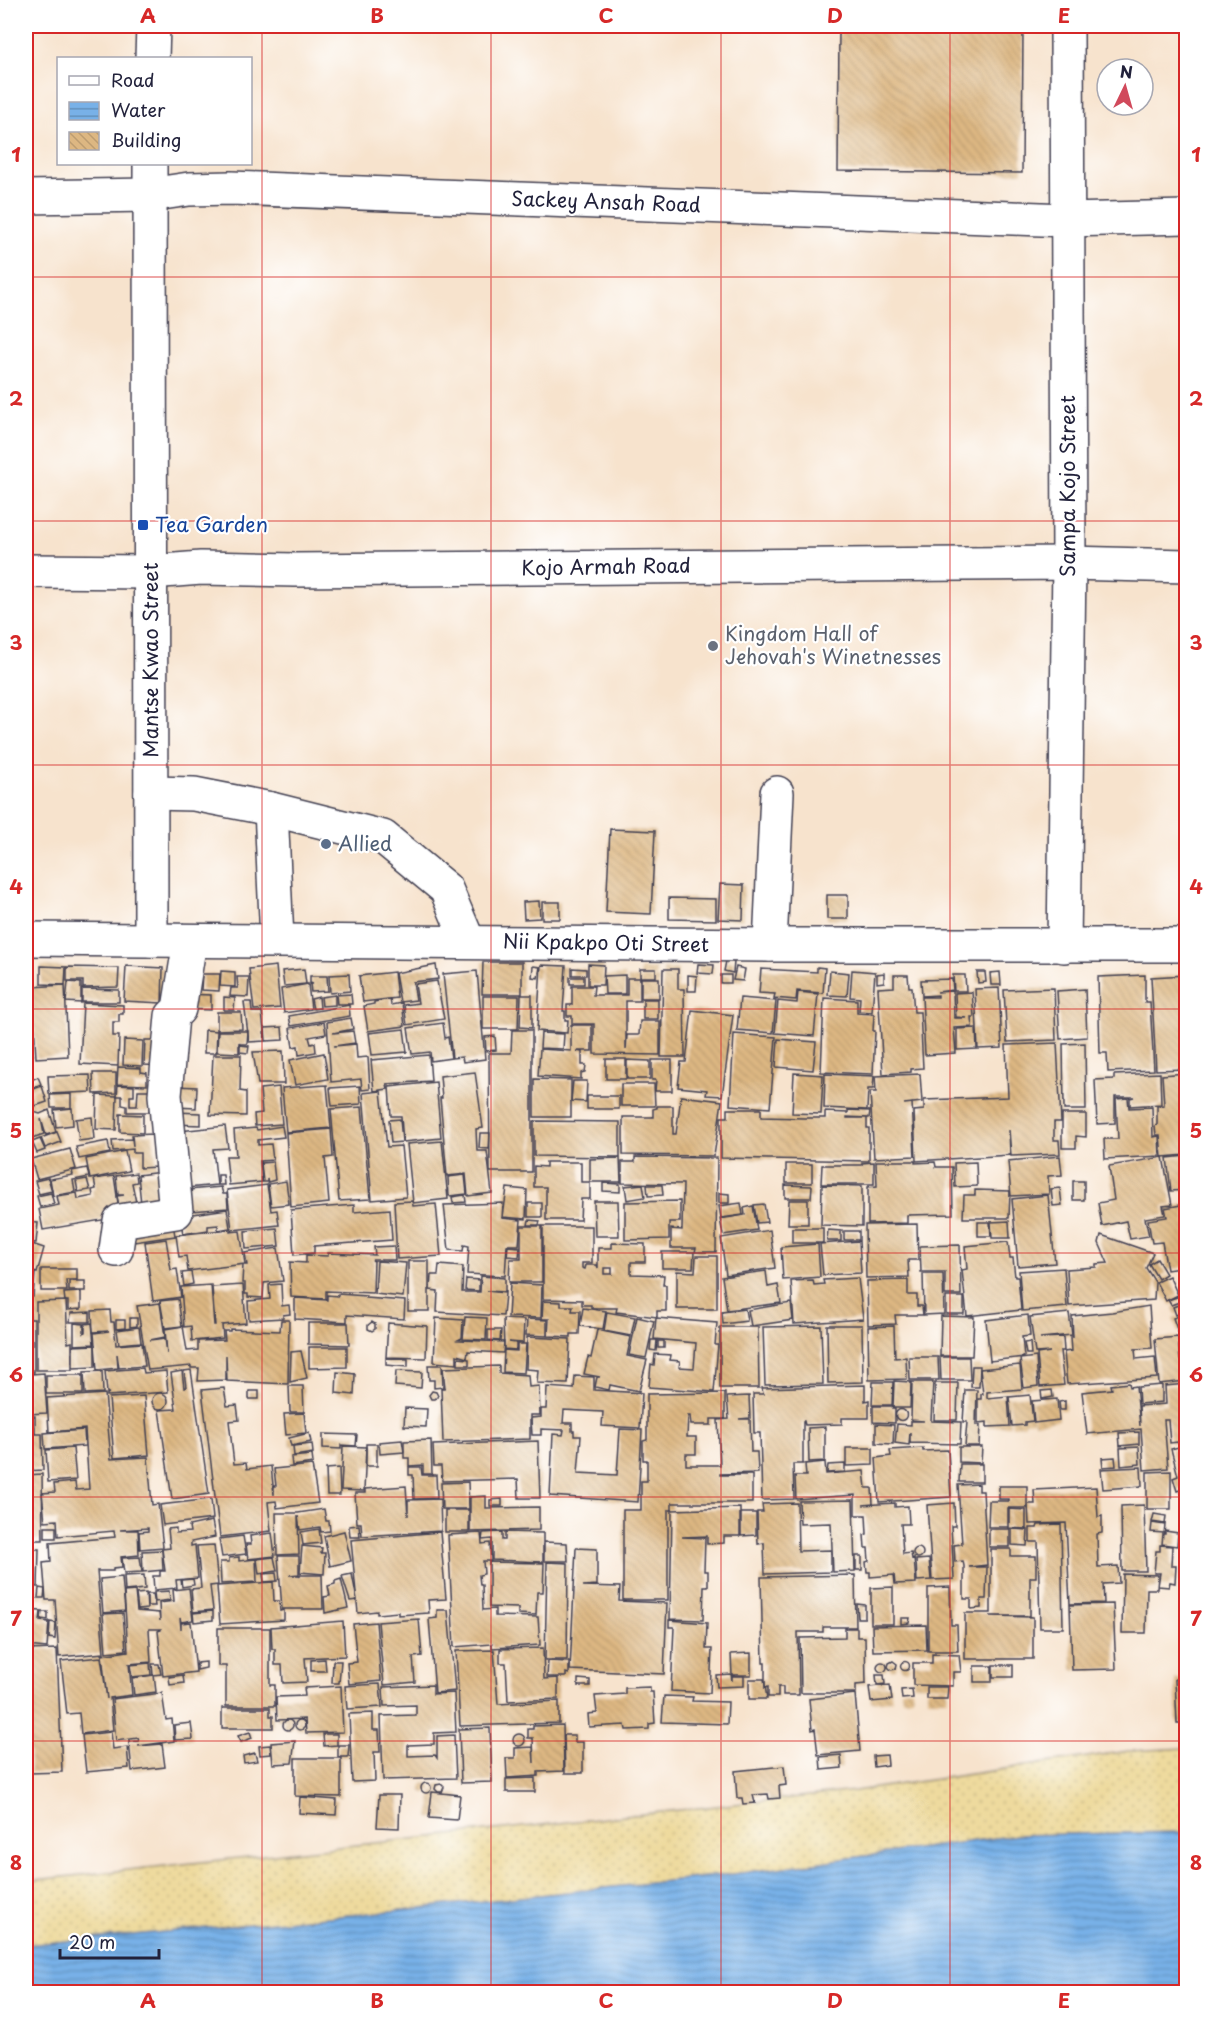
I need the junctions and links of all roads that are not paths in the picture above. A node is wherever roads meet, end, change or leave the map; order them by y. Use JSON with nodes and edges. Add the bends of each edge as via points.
{"nodes":[{"id":1,"x":153,"y":26,"type":"edge"},
{"id":2,"x":1066,"y":26,"type":"edge"},
{"id":3,"x":152,"y":57,"type":"edge"},
{"id":4,"x":149,"y":179,"type":"edge"},
{"id":5,"x":26,"y":197,"type":"edge"},
{"id":6,"x":1186,"y":217,"type":"edge"},
{"id":7,"x":1067,"y":219,"type":"junction"},
{"id":8,"x":1069,"y":562,"type":"junction"},
{"id":9,"x":1186,"y":566,"type":"edge"},
{"id":10,"x":26,"y":571,"type":"edge"},
{"id":11,"x":152,"y":572,"type":"junction"},
{"id":12,"x":777,"y":792,"type":"dead end"},
{"id":13,"x":151,"y":793,"type":"junction"},
{"id":14,"x":271,"y":809,"type":"junction"},
{"id":15,"x":26,"y":939,"type":"edge"},
{"id":16,"x":151,"y":940,"type":"junction"},
{"id":17,"x":190,"y":940,"type":"junction"},
{"id":18,"x":277,"y":940,"type":"junction"},
{"id":19,"x":468,"y":941,"type":"junction"},
{"id":20,"x":770,"y":945,"type":"junction"},
{"id":21,"x":1186,"y":945,"type":"edge"},
{"id":22,"x":1064,"y":946,"type":"junction"},
{"id":23,"x":116,"y":1250,"type":"dead end"}],
"edges":[{"from":1,"to":3,"type":"street"},
{"from":2,"to":7,"type":"street","name":"Sampa Kojo Street"},
{"from":4,"to":5,"type":"street","name":"Sackey Ansah Road"},
{"from":4,"to":7,"type":"street","name":"Sackey Ansah Road","via":[[189,189]]},
{"from":4,"to":11,"type":"street","name":"Mantse Kwao Street"},
{"from":6,"to":7,"type":"street","name":"Sackey Ansah Road"},
{"from":7,"to":8,"type":"street","name":"Sampa Kojo Street"},
{"from":8,"to":9,"type":"street","name":"Kojo Armah Road"},
{"from":8,"to":11,"type":"street","name":"Kojo Armah Road","via":[[201,568]]},
{"from":8,"to":22,"type":"street","name":"Sampa Kojo Street"},
{"from":10,"to":11,"type":"street","name":"Kojo Armah Road"},
{"from":11,"to":13,"type":"street","name":"Mantse Kwao Street"},
{"from":12,"to":20,"type":"street"},
{"from":13,"to":14,"type":"street","via":[[194,794]]},
{"from":13,"to":16,"type":"street","name":"Mantse Kwao Street"},
{"from":14,"to":18,"type":"street"},
{"from":14,"to":19,"type":"street","via":[[383,837],[446,889]]},
{"from":15,"to":16,"type":"street","name":"Nii Kpakpo Oti Street"},
{"from":16,"to":17,"type":"street","name":"Nii Kpakpo Oti Street"},
{"from":17,"to":18,"type":"street","name":"Nii Kpakpo Oti Street"},
{"from":17,"to":23,"type":"street","via":[[179,1009],[172,1016],[165,1095],[176,1212],[120,1221]]},
{"from":18,"to":19,"type":"street","name":"Nii Kpakpo Oti Street"},
{"from":19,"to":20,"type":"street","name":"Nii Kpakpo Oti Street"},
{"from":20,"to":22,"type":"street","name":"Nii Kpakpo Oti Street"},
{"from":21,"to":22,"type":"street","name":"Nii Kpakpo Oti Street"}]}
